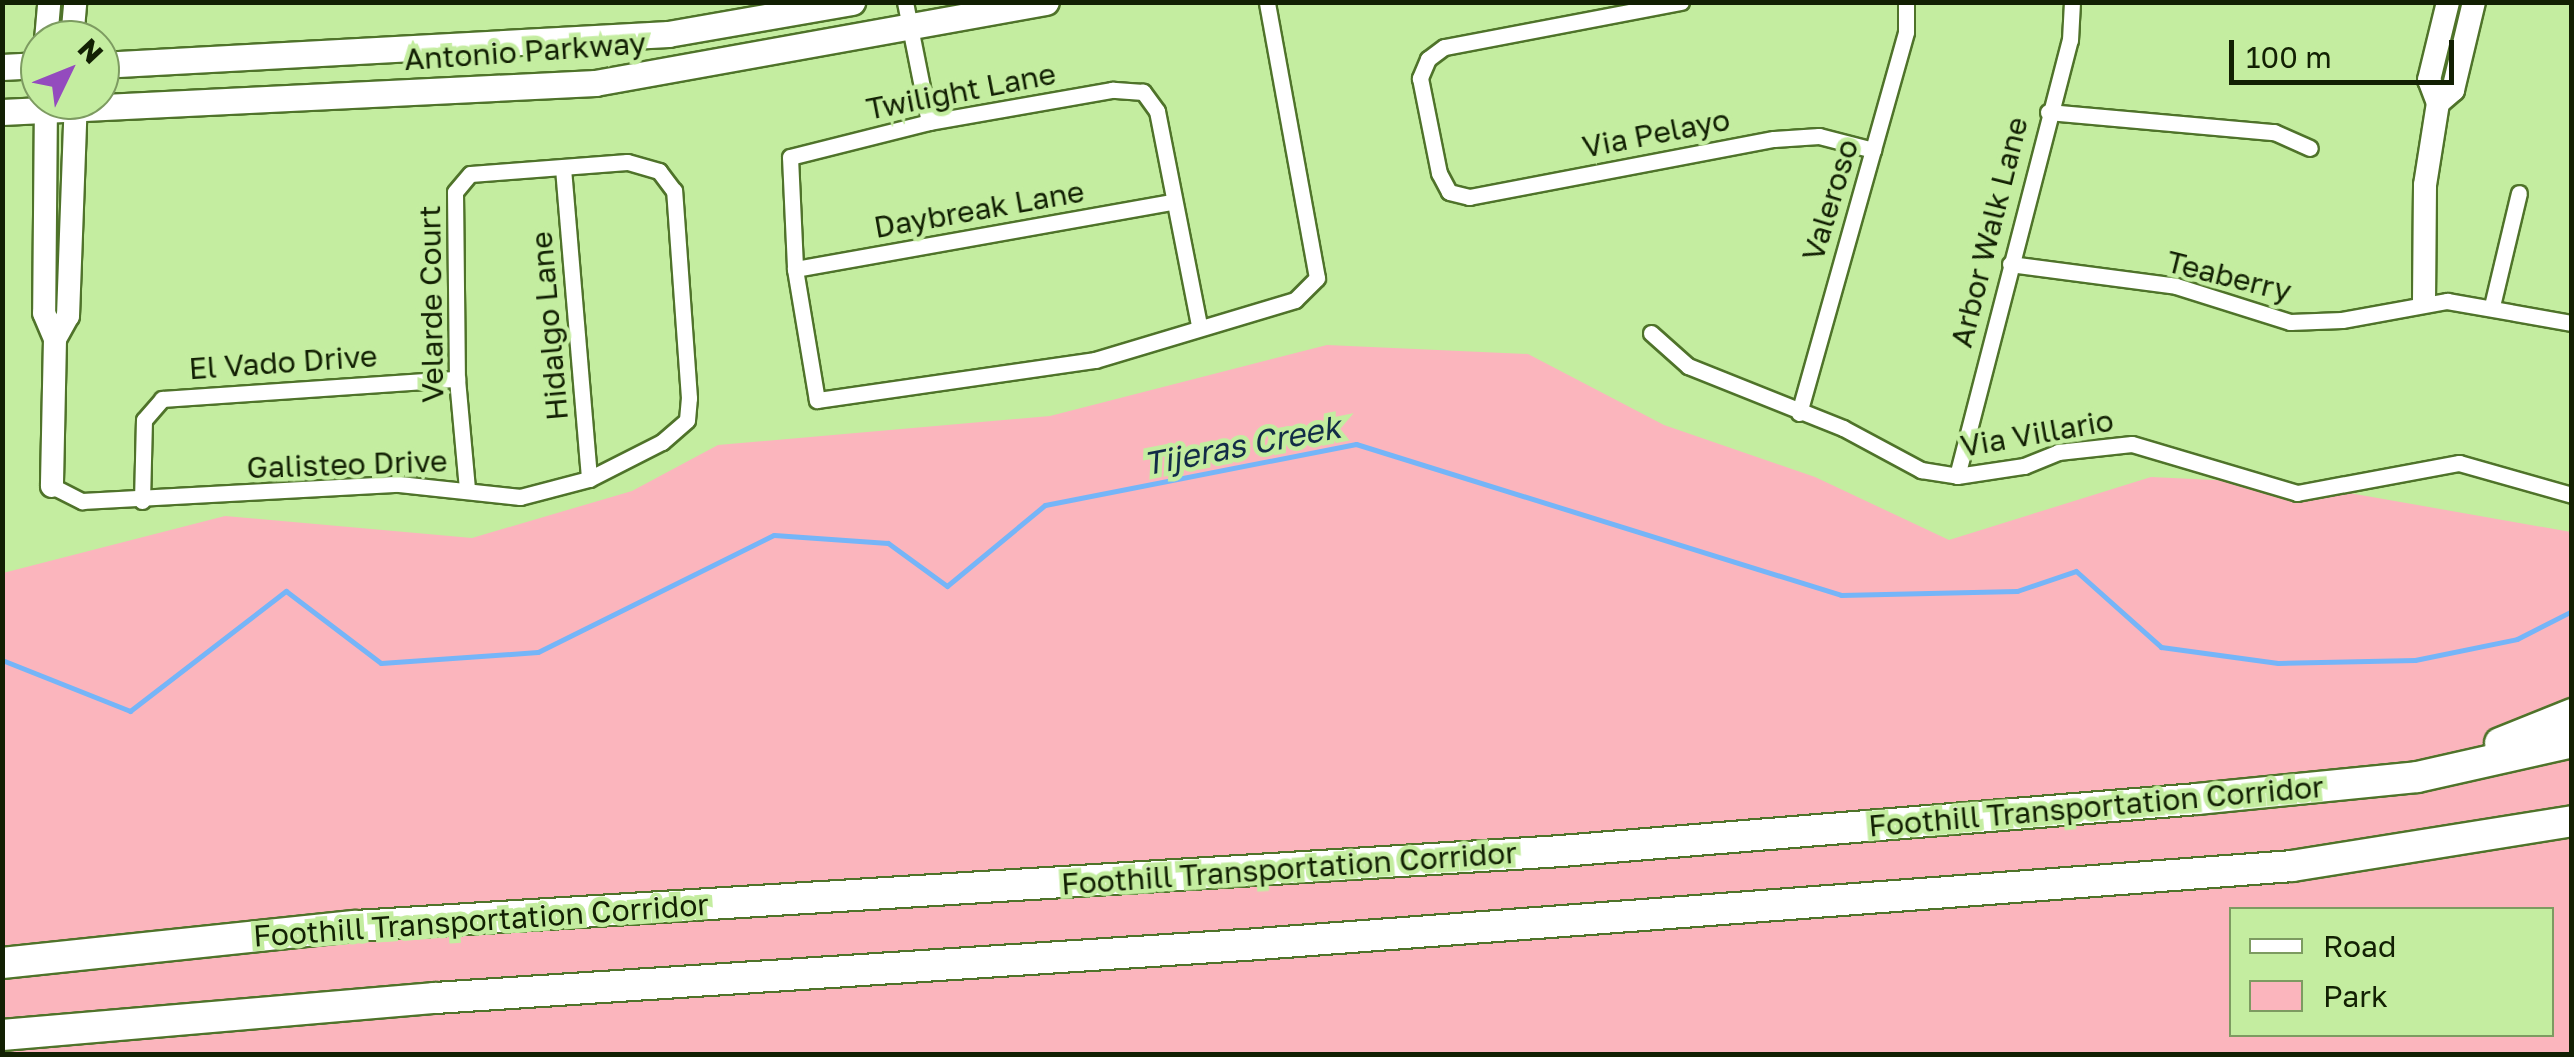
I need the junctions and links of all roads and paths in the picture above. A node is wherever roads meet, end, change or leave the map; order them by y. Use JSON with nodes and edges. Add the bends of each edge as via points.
{"nodes":[{"id":1,"x":852,"y":2,"type":"edge"},
{"id":2,"x":906,"y":2,"type":"edge"},
{"id":3,"x":1046,"y":2,"type":"edge"},
{"id":4,"x":1267,"y":2,"type":"edge"},
{"id":5,"x":1680,"y":2,"type":"edge"},
{"id":6,"x":1906,"y":2,"type":"edge"},
{"id":7,"x":2072,"y":2,"type":"edge"},
{"id":8,"x":2448,"y":2,"type":"edge"},
{"id":9,"x":2474,"y":2,"type":"edge"},
{"id":10,"x":910,"y":29,"type":"junction"},
{"id":11,"x":120,"y":64,"type":"edge"},
{"id":12,"x":120,"y":101,"type":"edge"},
{"id":13,"x":2438,"y":103,"type":"junction"},
{"id":14,"x":2048,"y":112,"type":"junction"},
{"id":15,"x":46,"y":120,"type":"edge"},
{"id":16,"x":75,"y":120,"type":"edge"},
{"id":17,"x":928,"y":122,"type":"junction"},
{"id":18,"x":2310,"y":148,"type":"dead end"},
{"id":19,"x":1873,"y":150,"type":"junction"},
{"id":20,"x":563,"y":168,"type":"junction"},
{"id":21,"x":2519,"y":193,"type":"dead end"},
{"id":22,"x":1173,"y":202,"type":"junction"},
{"id":23,"x":2010,"y":264,"type":"junction"},
{"id":24,"x":796,"y":269,"type":"junction"},
{"id":25,"x":2424,"y":302,"type":"junction"},
{"id":26,"x":2492,"y":306,"type":"junction"},
{"id":27,"x":2572,"y":323,"type":"edge"},
{"id":28,"x":1199,"y":325,"type":"junction"},
{"id":29,"x":1650,"y":333,"type":"dead end"},
{"id":30,"x":55,"y":339,"type":"junction"},
{"id":31,"x":456,"y":379,"type":"junction"},
{"id":32,"x":1799,"y":413,"type":"junction"},
{"id":33,"x":1956,"y":476,"type":"junction"},
{"id":34,"x":589,"y":479,"type":"junction"},
{"id":35,"x":52,"y":486,"type":"joint"},
{"id":36,"x":467,"y":489,"type":"junction"},
{"id":37,"x":2572,"y":495,"type":"edge"},
{"id":38,"x":142,"y":500,"type":"junction"},
{"id":39,"x":2572,"y":714,"type":"edge"},
{"id":40,"x":2572,"y":742,"type":"edge"},
{"id":41,"x":2417,"y":777,"type":"junction"},
{"id":42,"x":2572,"y":821,"type":"edge"},
{"id":43,"x":2,"y":963,"type":"edge"},
{"id":44,"x":2,"y":1035,"type":"edge"}],
"edges":[{"from":1,"to":11,"type":"main road","name":"Antonio Parkway","via":[[668,34]]},
{"from":2,"to":10,"type":"street"},
{"from":3,"to":10,"type":"main road","name":"Antonio Parkway"},
{"from":4,"to":28,"type":"street","via":[[1317,278],[1295,300]]},
{"from":5,"to":19,"type":"street","name":"Via Pelayo","via":[[1444,47],[1428,58],[1420,78],[1449,192],[1469,197],[1774,139],[1819,136]]},
{"from":6,"to":19,"type":"street","name":"Valeroso","via":[[1906,32]]},
{"from":7,"to":14,"type":"street","name":"Arbor Walk Lane","via":[[2070,40]]},
{"from":8,"to":13,"type":"street","via":[[2429,80]]},
{"from":9,"to":13,"type":"street","via":[[2453,90]]},
{"from":10,"to":12,"type":"main road","name":"Antonio Parkway","via":[[594,82]]},
{"from":10,"to":17,"type":"street"},
{"from":13,"to":25,"type":"street","via":[[2424,185]]},
{"from":14,"to":18,"type":"street","via":[[2274,132]]},
{"from":14,"to":23,"type":"street","name":"Arbor Walk Lane"},
{"from":15,"to":30,"type":"street","via":[[44,313]]},
{"from":16,"to":30,"type":"street","via":[[68,316]]},
{"from":17,"to":22,"type":"street","name":"Twilight Lane","via":[[1112,90],[1144,92],[1157,111]]},
{"from":17,"to":24,"type":"street","name":"Twilight Lane","via":[[790,157]]},
{"from":19,"to":32,"type":"street","name":"Valeroso"},
{"from":20,"to":31,"type":"street","name":"Velarde Court","via":[[470,174],[455,192]]},
{"from":20,"to":34,"type":"street","name":"Hidalgo Lane"},
{"from":20,"to":34,"type":"street","name":"Galisteo Drive","via":[[626,162],[660,171],[674,191],[687,420],[662,442]]},
{"from":21,"to":26,"type":"street"},
{"from":22,"to":24,"type":"street","name":"Daybreak Lane"},
{"from":22,"to":28,"type":"street"},
{"from":23,"to":25,"type":"street","name":"Teaberry","via":[[2176,286],[2290,322],[2342,320]]},
{"from":23,"to":33,"type":"street","name":"Arbor Walk Lane"},
{"from":24,"to":28,"type":"street","via":[[817,400],[1095,360]]},
{"from":25,"to":26,"type":"street","name":"Teaberry"},
{"from":26,"to":27,"type":"street","name":"Teaberry"},
{"from":29,"to":32,"type":"street","name":"Via Villario","via":[[1688,366]]},
{"from":30,"to":35,"type":"street"},
{"from":31,"to":36,"type":"street","name":"Velarde Court"},
{"from":31,"to":38,"type":"street","name":"El Vado Drive","via":[[162,398],[144,420]]},
{"from":32,"to":33,"type":"street","name":"Via Villario","via":[[1922,470]]},
{"from":33,"to":37,"type":"street","name":"Via Villario","via":[[2024,466],[2058,452],[2132,444],[2297,493],[2459,463]]},
{"from":34,"to":36,"type":"street","name":"Galisteo Drive","via":[[520,497]]},
{"from":35,"to":38,"type":"street","name":"Galisteo Drive","via":[[82,501]]},
{"from":36,"to":38,"type":"street","name":"Galisteo Drive","via":[[400,484]]},
{"from":39,"to":41,"type":"highway"},
{"from":40,"to":41,"type":"highway","name":"Foothill Transportation Corridor"},
{"from":41,"to":43,"type":"highway","name":"Foothill Transportation Corridor","via":[[1561,851],[336,928]]},
{"from":42,"to":44,"type":"highway","via":[[2292,866],[397,1000]]}]}
